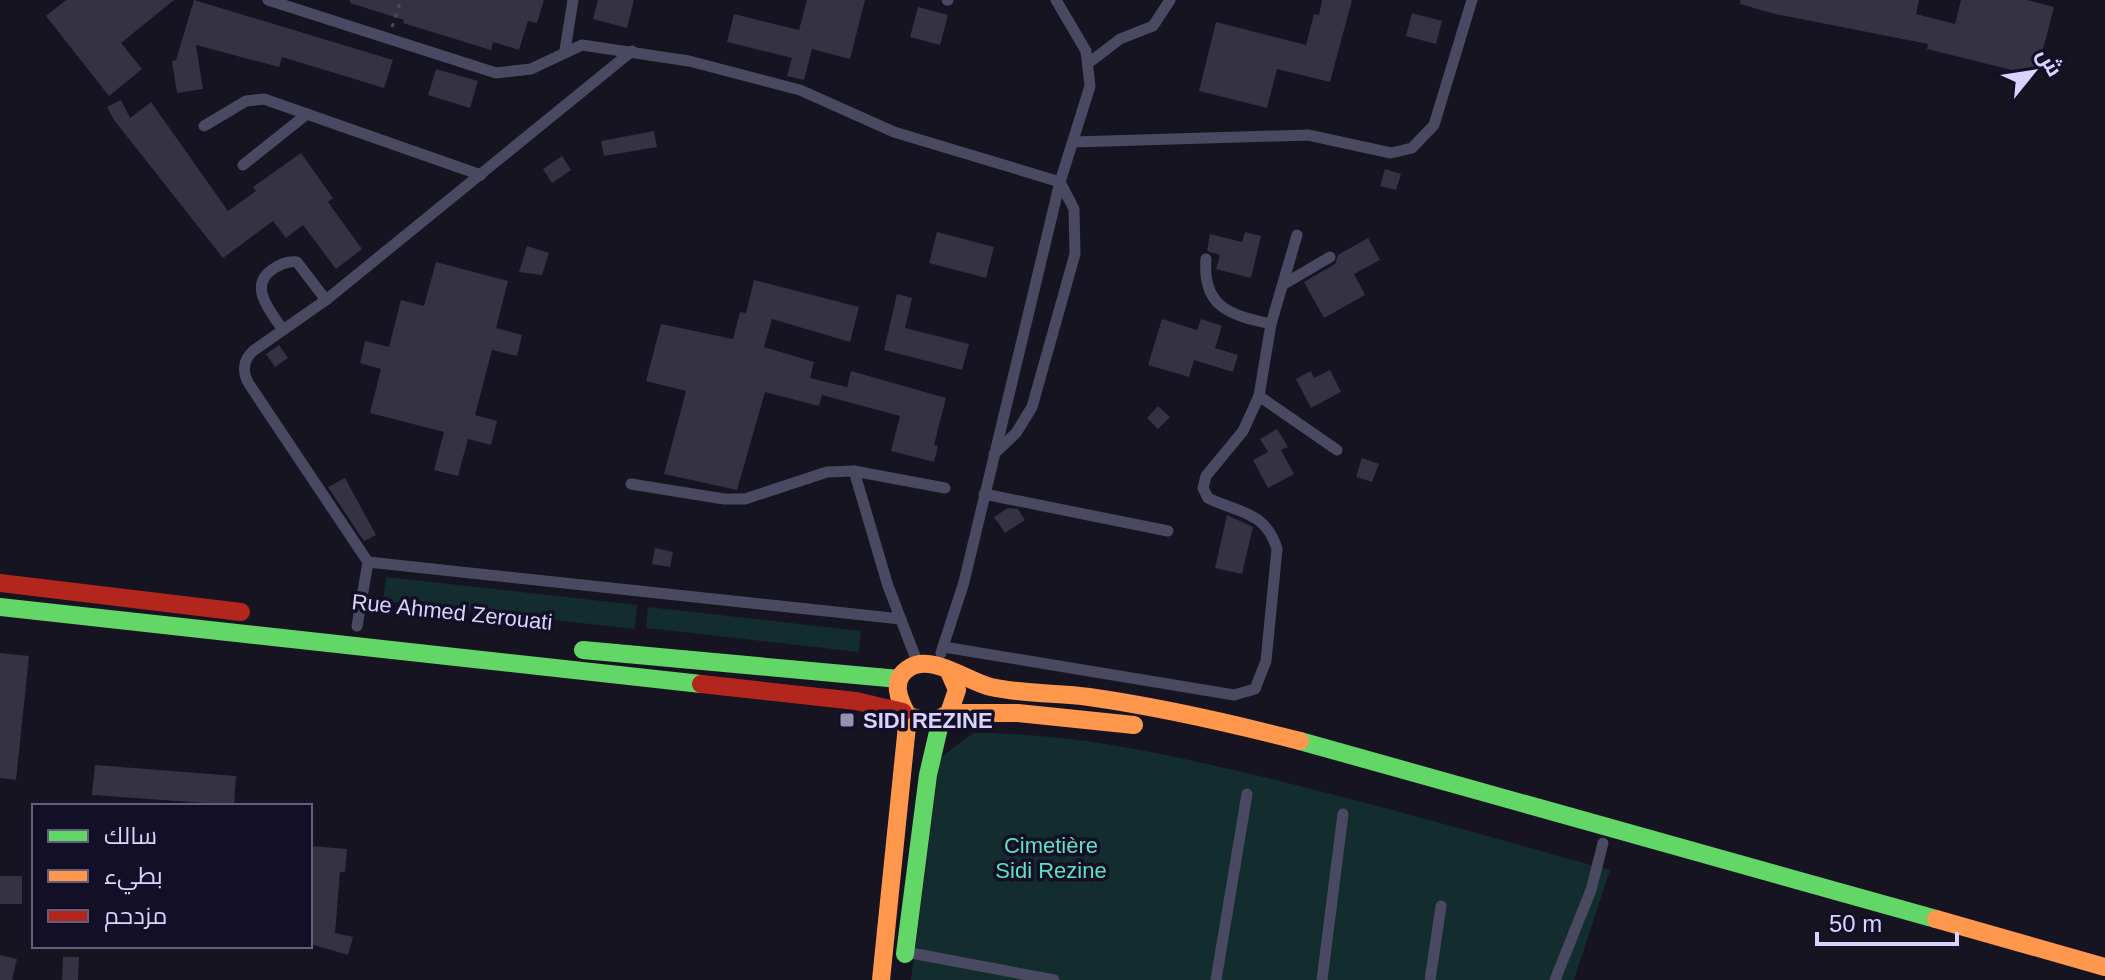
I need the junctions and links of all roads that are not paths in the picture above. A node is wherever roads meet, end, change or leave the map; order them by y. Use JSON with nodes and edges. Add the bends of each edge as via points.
{"nodes":[{"id":1,"x":268,"y":0,"type":"edge"},
{"id":2,"x":573,"y":0,"type":"edge"},
{"id":3,"x":1056,"y":0,"type":"edge"},
{"id":4,"x":1170,"y":0,"type":"edge"},
{"id":5,"x":1472,"y":0,"type":"edge"},
{"id":6,"x":565,"y":50,"type":"junction"},
{"id":7,"x":632,"y":51,"type":"junction"},
{"id":8,"x":1090,"y":62,"type":"junction"},
{"id":9,"x":307,"y":114,"type":"junction"},
{"id":10,"x":204,"y":126,"type":"dead end"},
{"id":11,"x":1073,"y":142,"type":"junction"},
{"id":12,"x":243,"y":165,"type":"dead end"},
{"id":13,"x":481,"y":175,"type":"junction"},
{"id":14,"x":1060,"y":182,"type":"junction"},
{"id":15,"x":1297,"y":235,"type":"dead end"},
{"id":16,"x":1330,"y":257,"type":"dead end"},
{"id":17,"x":1206,"y":259,"type":"dead end"},
{"id":18,"x":1284,"y":284,"type":"junction"},
{"id":19,"x":326,"y":300,"type":"junction"},
{"id":20,"x":1271,"y":324,"type":"junction"},
{"id":21,"x":283,"y":330,"type":"junction"},
{"id":22,"x":1259,"y":396,"type":"junction"},
{"id":23,"x":1337,"y":450,"type":"dead end"},
{"id":24,"x":994,"y":454,"type":"junction"},
{"id":25,"x":854,"y":471,"type":"junction"},
{"id":26,"x":631,"y":484,"type":"dead end"},
{"id":27,"x":945,"y":488,"type":"dead end"},
{"id":28,"x":984,"y":494,"type":"junction"},
{"id":29,"x":1168,"y":531,"type":"dead end"},
{"id":30,"x":368,"y":562,"type":"junction"},
{"id":31,"x":0,"y":583,"type":"edge"},
{"id":32,"x":0,"y":607,"type":"edge"},
{"id":33,"x":264,"y":615,"type":"dead end"},
{"id":34,"x":901,"y":619,"type":"junction"},
{"id":35,"x":357,"y":626,"type":"dead end"},
{"id":36,"x":562,"y":647,"type":"dead end"},
{"id":37,"x":944,"y":647,"type":"junction"},
{"id":38,"x":934,"y":668,"type":"junction"},
{"id":39,"x":899,"y":679,"type":"junction"},
{"id":40,"x":906,"y":714,"type":"junction"},
{"id":41,"x":945,"y":716,"type":"junction"},
{"id":42,"x":1150,"y":728,"type":"dead end"},
{"id":43,"x":1214,"y":740,"type":"dead end"},
{"id":44,"x":1247,"y":794,"type":"dead end"},
{"id":45,"x":1343,"y":814,"type":"dead end"},
{"id":46,"x":1603,"y":843,"type":"junction"},
{"id":47,"x":1441,"y":906,"type":"dead end"},
{"id":48,"x":905,"y":952,"type":"junction"},
{"id":49,"x":2105,"y":967,"type":"edge"},
{"id":50,"x":881,"y":980,"type":"edge"},
{"id":51,"x":901,"y":980,"type":"edge"},
{"id":52,"x":1054,"y":980,"type":"edge"},
{"id":53,"x":1216,"y":980,"type":"edge"},
{"id":54,"x":1322,"y":980,"type":"edge"},
{"id":55,"x":1430,"y":980,"type":"edge"},
{"id":56,"x":1555,"y":980,"type":"edge"},
{"id":57,"x":2091,"y":980,"type":"edge"}],
"edges":[{"from":1,"to":6,"type":"lane","via":[[496,73],[531,69]]},
{"from":2,"to":6,"type":"lane"},
{"from":3,"to":8,"type":"lane"},
{"from":4,"to":8,"type":"lane","via":[[1153,26],[1120,39]]},
{"from":5,"to":11,"type":"lane","via":[[1434,125],[1412,148],[1391,153],[1308,135]]},
{"from":6,"to":7,"type":"lane","via":[[598,45]]},
{"from":7,"to":13,"type":"lane"},
{"from":7,"to":14,"type":"lane","via":[[800,90],[894,132]]},
{"from":8,"to":11,"type":"lane","via":[[1090,86]]},
{"from":9,"to":10,"type":"lane","via":[[255,99]]},
{"from":9,"to":12,"type":"lane"},
{"from":9,"to":13,"type":"lane"},
{"from":11,"to":14,"type":"lane"},
{"from":13,"to":19,"type":"lane"},
{"from":14,"to":24,"type":"lane"},
{"from":14,"to":24,"type":"lane","via":[[1074,209],[1075,254],[1038,393],[1025,421]]},
{"from":15,"to":18,"type":"lane"},
{"from":16,"to":18,"type":"lane"},
{"from":17,"to":20,"type":"lane","via":[[1204,278],[1223,309]]},
{"from":18,"to":20,"type":"lane"},
{"from":19,"to":21,"type":"lane"},
{"from":19,"to":21,"type":"lane","via":[[297,262],[286,262],[269,273],[262,297]]},
{"from":20,"to":22,"type":"lane"},
{"from":21,"to":30,"type":"lane","via":[[249,355],[245,378]]},
{"from":22,"to":23,"type":"lane"},
{"from":22,"to":37,"type":"lane","via":[[1243,431],[1206,476],[1203,488],[1208,498],[1259,518],[1277,549],[1266,661],[1255,689],[1234,695]]},
{"from":24,"to":28,"type":"lane"},
{"from":25,"to":26,"type":"lane","via":[[827,472],[745,499]]},
{"from":25,"to":27,"type":"lane"},
{"from":25,"to":34,"type":"lane"},
{"from":28,"to":29,"type":"lane"},
{"from":28,"to":37,"type":"lane"},
{"from":30,"to":34,"type":"lane"},
{"from":30,"to":35,"type":"lane"},
{"from":31,"to":33,"type":"main road"},
{"from":32,"to":40,"type":"main road","via":[[856,701]]},
{"from":34,"to":38,"type":"lane"},
{"from":36,"to":39,"type":"main road","name":"Rue Ahmed Zerouati"},
{"from":37,"to":38,"type":"lane"},
{"from":38,"to":39,"type":"main road"},
{"from":38,"to":41,"type":"main road","via":[[957,690]]},
{"from":38,"to":49,"type":"main road","via":[[990,687],[1215,719],[1460,783]]},
{"from":39,"to":40,"type":"main road","via":[[897,696]]},
{"from":40,"to":41,"type":"main road","via":[[924,723]]},
{"from":40,"to":50,"type":"main road"},
{"from":41,"to":42,"type":"main road","via":[[1018,713]]},
{"from":41,"to":48,"type":"main road","via":[[928,775]]},
{"from":43,"to":46,"type":"main road","via":[[1341,769]]},
{"from":44,"to":53,"type":"lane"},
{"from":45,"to":54,"type":"lane"},
{"from":46,"to":56,"type":"lane","via":[[1591,890]]},
{"from":46,"to":57,"type":"main road"},
{"from":47,"to":55,"type":"lane"},
{"from":48,"to":51,"type":"main road"},
{"from":48,"to":52,"type":"lane"}]}
